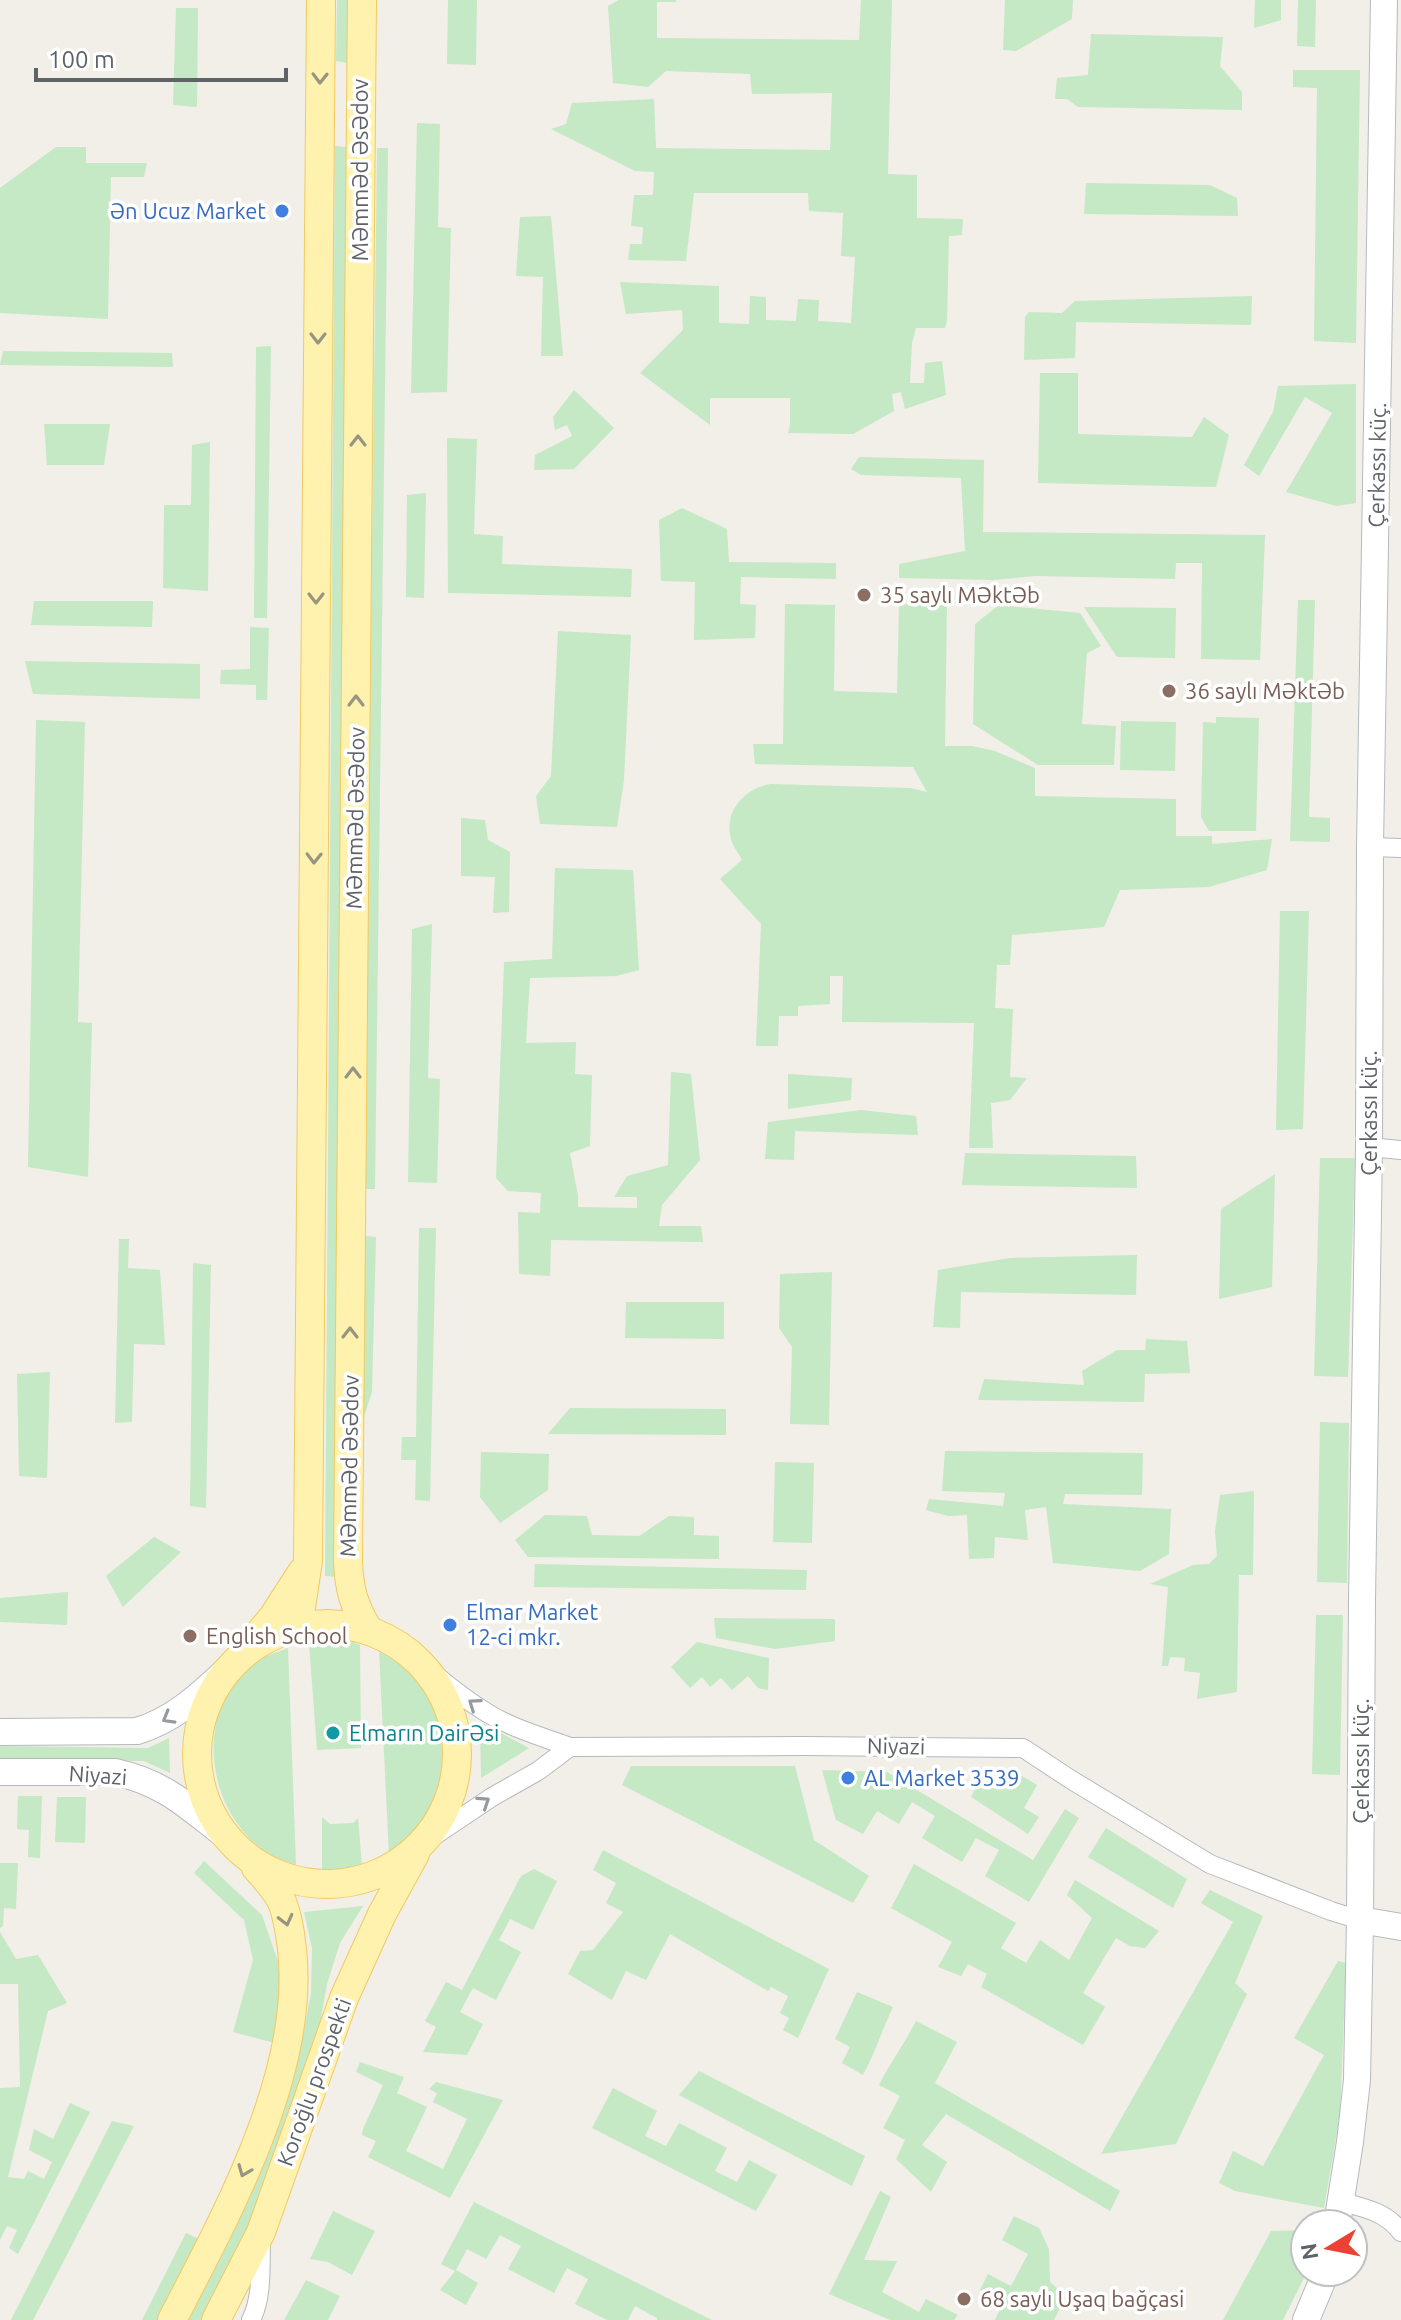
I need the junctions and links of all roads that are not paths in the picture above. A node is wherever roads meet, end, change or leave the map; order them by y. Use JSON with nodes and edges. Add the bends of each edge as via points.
{"nodes":[{"id":1,"x":321,"y":0,"type":"edge"},
{"id":2,"x":362,"y":0,"type":"edge"},
{"id":3,"x":1384,"y":0,"type":"edge"},
{"id":4,"x":1370,"y":847,"type":"junction"},
{"id":5,"x":1401,"y":848,"type":"edge"},
{"id":6,"x":1369,"y":1147,"type":"junction"},
{"id":7,"x":1401,"y":1150,"type":"edge"},
{"id":8,"x":308,"y":1561,"type":"junction"},
{"id":9,"x":298,"y":1627,"type":"junction"},
{"id":10,"x":369,"y":1631,"type":"junction"},
{"id":11,"x":414,"y":1657,"type":"junction"},
{"id":12,"x":228,"y":1669,"type":"junction"},
{"id":13,"x":0,"y":1732,"type":"edge"},
{"id":14,"x":570,"y":1747,"type":"junction"},
{"id":15,"x":0,"y":1772,"type":"edge"},
{"id":16,"x":235,"y":1846,"type":"junction"},
{"id":17,"x":419,"y":1846,"type":"junction"},
{"id":18,"x":379,"y":1874,"type":"junction"},
{"id":19,"x":1360,"y":1920,"type":"junction"},
{"id":20,"x":1401,"y":1927,"type":"edge"},
{"id":21,"x":362,"y":1956,"type":"junction"},
{"id":22,"x":1341,"y":2208,"type":"edge"},
{"id":23,"x":1369,"y":2210,"type":"edge"},
{"id":24,"x":261,"y":2232,"type":"junction"},
{"id":25,"x":1401,"y":2232,"type":"edge"},
{"id":26,"x":1319,"y":2288,"type":"edge"},
{"id":27,"x":172,"y":2320,"type":"edge"},
{"id":28,"x":216,"y":2320,"type":"edge"},
{"id":29,"x":251,"y":2320,"type":"edge"},
{"id":30,"x":1306,"y":2320,"type":"edge"}],
"edges":[{"from":1,"to":8,"type":"main road","name":"Məmməd Əsədov","one_way":true},
{"from":10,"to":2,"type":"main road","name":"Məmməd Əsədov","one_way":true,"via":[[355,1607],[348,1578]]},
{"from":3,"to":4,"type":"street","name":"Çerkassı küç."},
{"from":4,"to":5,"type":"street"},
{"from":4,"to":6,"type":"street","name":"Çerkassı küç."},
{"from":6,"to":7,"type":"street"},
{"from":6,"to":19,"type":"street","name":"Çerkassı küç."},
{"from":8,"to":9,"type":"main road","name":"Məmməd Əsədov"},
{"from":8,"to":12,"type":"main road","via":[[273,1617]]},
{"from":9,"to":10,"type":"main road","via":[[333,1624]]},
{"from":9,"to":12,"type":"main road","via":[[248,1650]]},
{"from":10,"to":11,"type":"main road"},
{"from":14,"to":11,"type":"street","name":"Niyazi","one_way":true,"via":[[489,1715]]},
{"from":11,"to":17,"type":"main road","via":[[448,1706],[456,1735],[450,1795],[438,1823]]},
{"from":12,"to":13,"type":"street","one_way":true,"via":[[172,1716],[137,1731]]},
{"from":12,"to":16,"type":"main road","via":[[211,1694],[197,1752],[210,1811]]},
{"from":17,"to":14,"type":"street","one_way":true},
{"from":14,"to":19,"type":"street","name":"Niyazi","via":[[1023,1748],[1210,1864]]},
{"from":15,"to":16,"type":"street","name":"Niyazi","via":[[131,1776],[164,1789]]},
{"from":16,"to":18,"type":"main road","via":[[264,1868],[308,1884],[356,1882]]},
{"from":16,"to":27,"type":"main road","name":"Koroğlu prospekti","one_way":true,"via":[[281,1900],[295,1976],[290,2025],[275,2094],[230,2208]]},
{"from":17,"to":18,"type":"main road"},
{"from":17,"to":21,"type":"main road","name":"Koroğlu prospekti"},
{"from":18,"to":21,"type":"main road"},
{"from":19,"to":20,"type":"street"},
{"from":19,"to":22,"type":"street","name":"Çerkassı küç.","via":[[1357,2080]]},
{"from":21,"to":24,"type":"main road","name":"Koroğlu prospekti"},
{"from":23,"to":25,"type":"street"},
{"from":24,"to":28,"type":"main road","name":"Koroğlu prospekti"},
{"from":24,"to":29,"type":"street","via":[[260,2281]]},
{"from":26,"to":30,"type":"street"}]}
